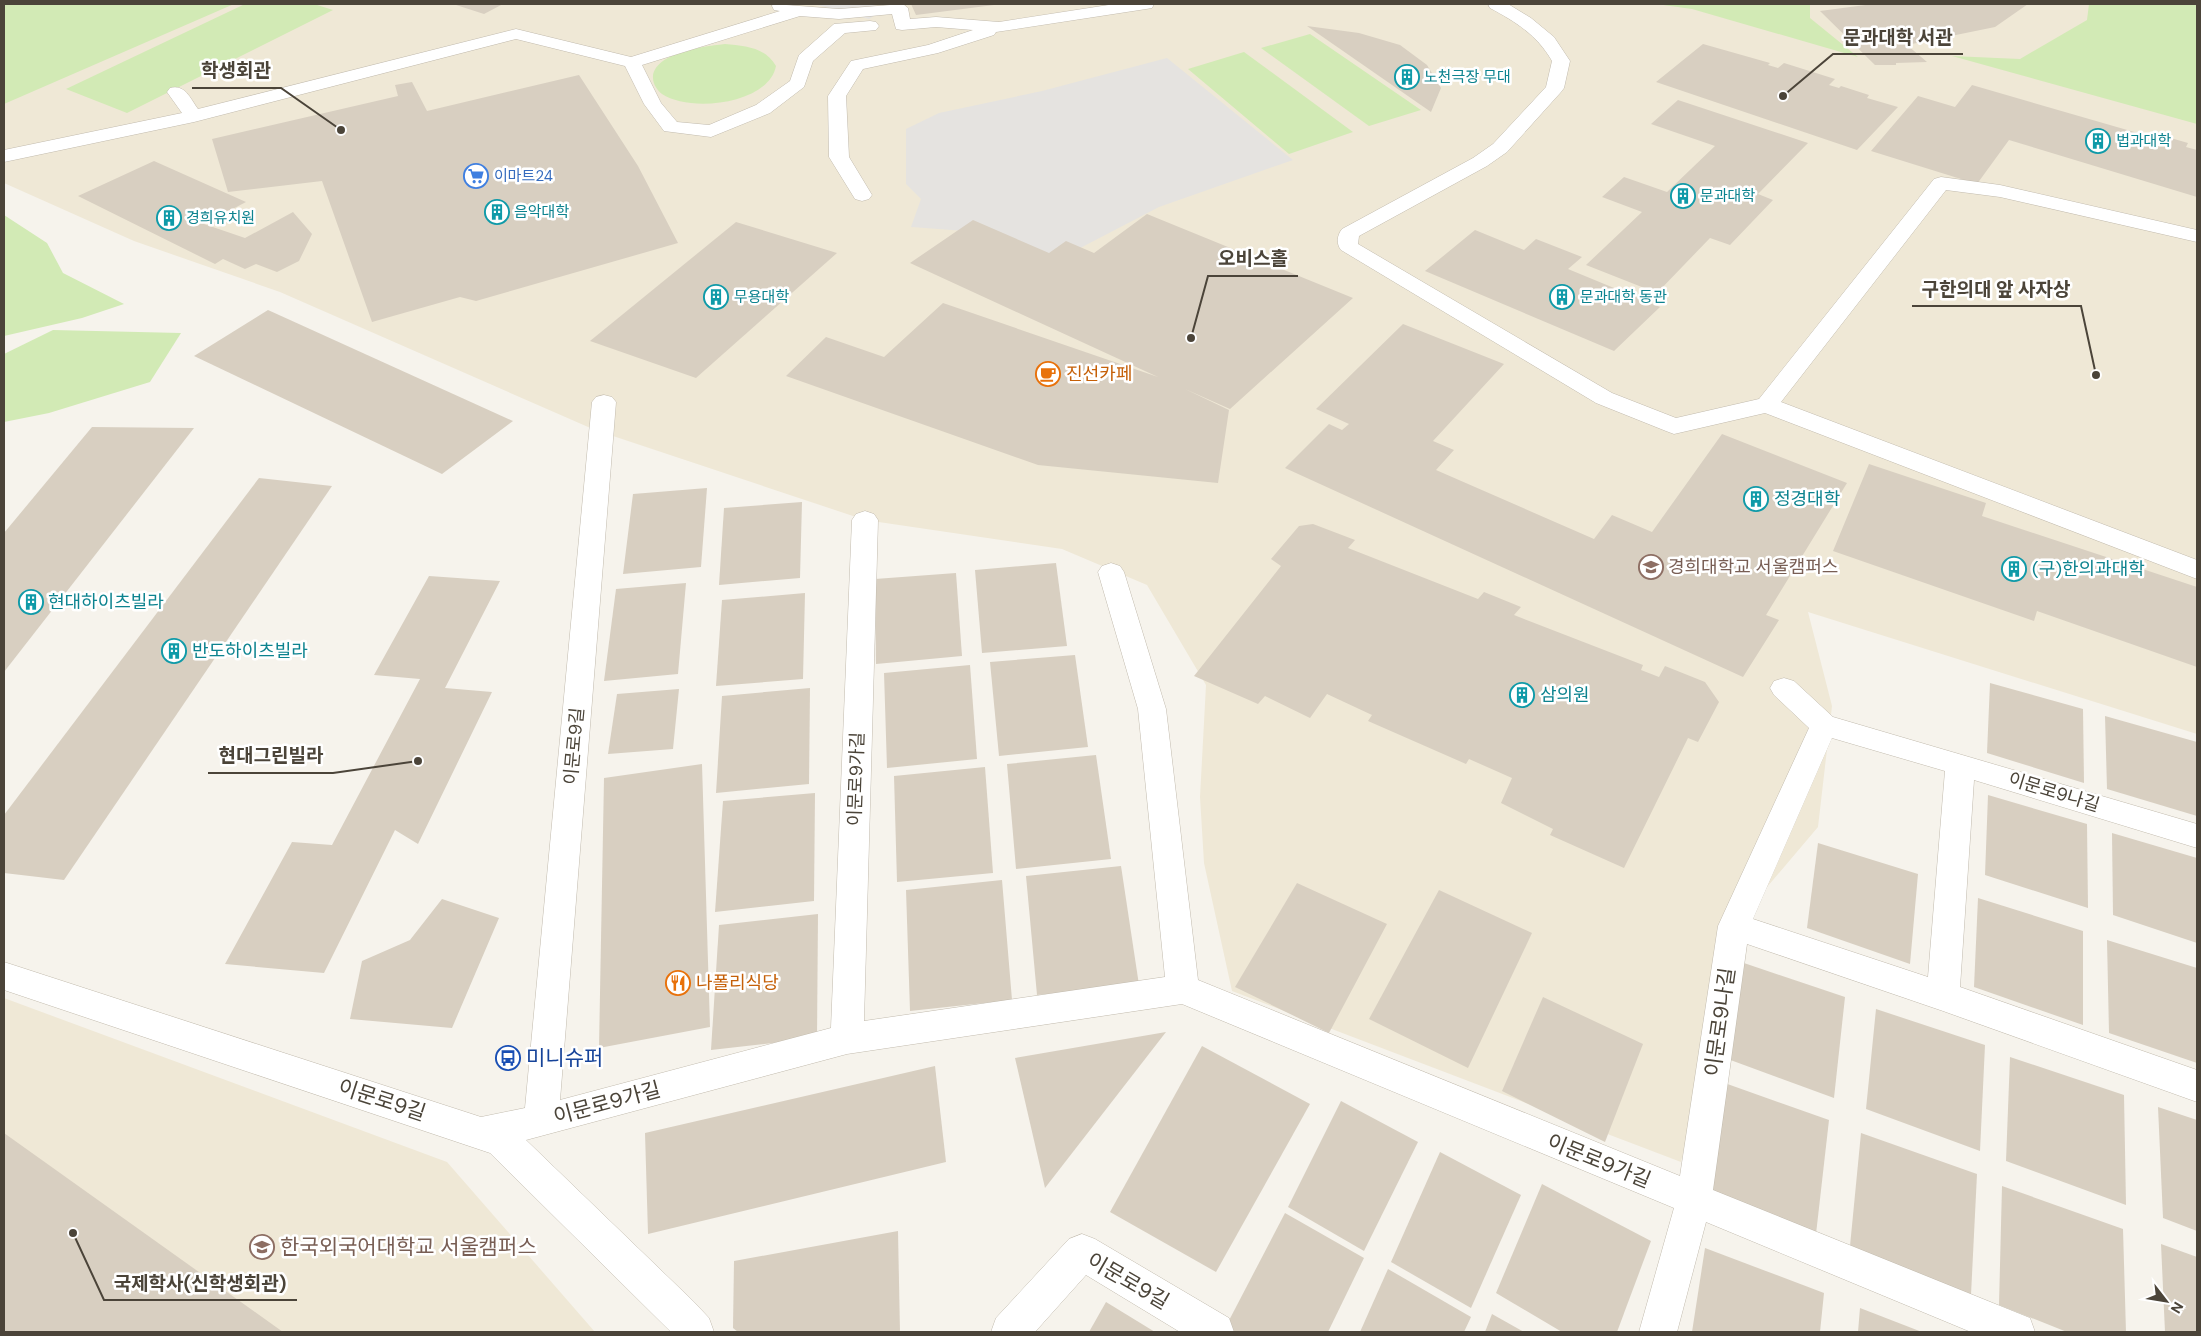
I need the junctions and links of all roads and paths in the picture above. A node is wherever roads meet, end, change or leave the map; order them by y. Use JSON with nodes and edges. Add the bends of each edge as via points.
{"nodes":[{"id":1,"x":773,"y":4,"type":"edge"},
{"id":2,"x":1146,"y":4,"type":"edge"},
{"id":3,"x":1496,"y":4,"type":"edge"},
{"id":4,"x":796,"y":12,"type":"junction"},
{"id":5,"x":902,"y":24,"type":"junction"},
{"id":6,"x":999,"y":27,"type":"junction"},
{"id":7,"x":632,"y":62,"type":"junction"},
{"id":8,"x":176,"y":92,"type":"dead end"},
{"id":9,"x":194,"y":116,"type":"junction"},
{"id":10,"x":4,"y":156,"type":"edge"},
{"id":11,"x":862,"y":196,"type":"dead end"},
{"id":12,"x":2197,"y":236,"type":"edge"},
{"id":13,"x":604,"y":402,"type":"dead end"},
{"id":14,"x":1767,"y":405,"type":"junction"},
{"id":15,"x":865,"y":520,"type":"dead end"},
{"id":16,"x":2197,"y":570,"type":"edge"},
{"id":17,"x":1111,"y":572,"type":"dead end"},
{"id":18,"x":1784,"y":688,"type":"dead end"},
{"id":19,"x":1824,"y":725,"type":"junction"},
{"id":20,"x":1960,"y":764,"type":"junction"},
{"id":21,"x":2197,"y":836,"type":"edge"},
{"id":22,"x":1734,"y":926,"type":"junction"},
{"id":23,"x":4,"y":976,"type":"edge"},
{"id":24,"x":1183,"y":989,"type":"junction"},
{"id":25,"x":1943,"y":996,"type":"junction"},
{"id":26,"x":847,"y":1039,"type":"junction"},
{"id":27,"x":2197,"y":1086,"type":"edge"},
{"id":28,"x":541,"y":1121,"type":"junction"},
{"id":29,"x":482,"y":1133,"type":"junction"},
{"id":30,"x":1694,"y":1200,"type":"junction"},
{"id":31,"x":695,"y":1332,"type":"edge"},
{"id":32,"x":1010,"y":1332,"type":"edge"},
{"id":33,"x":1216,"y":1332,"type":"edge"},
{"id":34,"x":1658,"y":1332,"type":"edge"},
{"id":35,"x":2016,"y":1332,"type":"edge"}],
"edges":[{"from":1,"to":4,"type":"street"},
{"from":2,"to":6,"type":"street"},
{"from":3,"to":14,"type":"street","via":[[1532,25],[1550,41],[1561,61],[1555,88],[1500,148],[1349,233],[1348,246],[1604,398],[1674,426]]},
{"from":4,"to":5,"type":"street","via":[[864,14],[900,8]]},
{"from":4,"to":7,"type":"street"},
{"from":5,"to":6,"type":"street","via":[[936,22]]},
{"from":5,"to":7,"type":"street","via":[[840,28],[805,59],[798,83],[763,109],[711,131],[671,127],[653,104]]},
{"from":6,"to":11,"type":"street","via":[[932,49],[857,65],[837,96],[839,157]]},
{"from":7,"to":9,"type":"street","via":[[516,34]]},
{"from":8,"to":9,"type":"street"},
{"from":9,"to":10,"type":"street"},
{"from":12,"to":14,"type":"street","via":[[2000,191],[1941,183]]},
{"from":13,"to":28,"type":"street","name":"이문로9길"},
{"from":14,"to":16,"type":"street"},
{"from":15,"to":26,"type":"street","name":"이문로9가길"},
{"from":17,"to":24,"type":"street","via":[[1152,709]]},
{"from":18,"to":19,"type":"street"},
{"from":19,"to":20,"type":"street","name":"이문로9나길"},
{"from":19,"to":22,"type":"street","name":"이문로9나길"},
{"from":20,"to":21,"type":"street","name":"이문로9나길"},
{"from":20,"to":25,"type":"street"},
{"from":22,"to":25,"type":"street"},
{"from":22,"to":30,"type":"street","name":"이문로9나길"},
{"from":23,"to":29,"type":"street","name":"이문로9길"},
{"from":24,"to":26,"type":"street","name":"이문로9가길"},
{"from":24,"to":30,"type":"street","name":"이문로9가길"},
{"from":25,"to":27,"type":"street"},
{"from":26,"to":28,"type":"street","name":"이문로9가길"},
{"from":28,"to":29,"type":"street","name":"이문로9가길"},
{"from":29,"to":31,"type":"street","name":"이문로9길","via":[[501,1140]]},
{"from":30,"to":34,"type":"street","name":"이문로9나길"},
{"from":30,"to":35,"type":"street","name":"이문로9가길"},
{"from":32,"to":33,"type":"street","name":"이문로9길","via":[[1082,1252]]}]}
